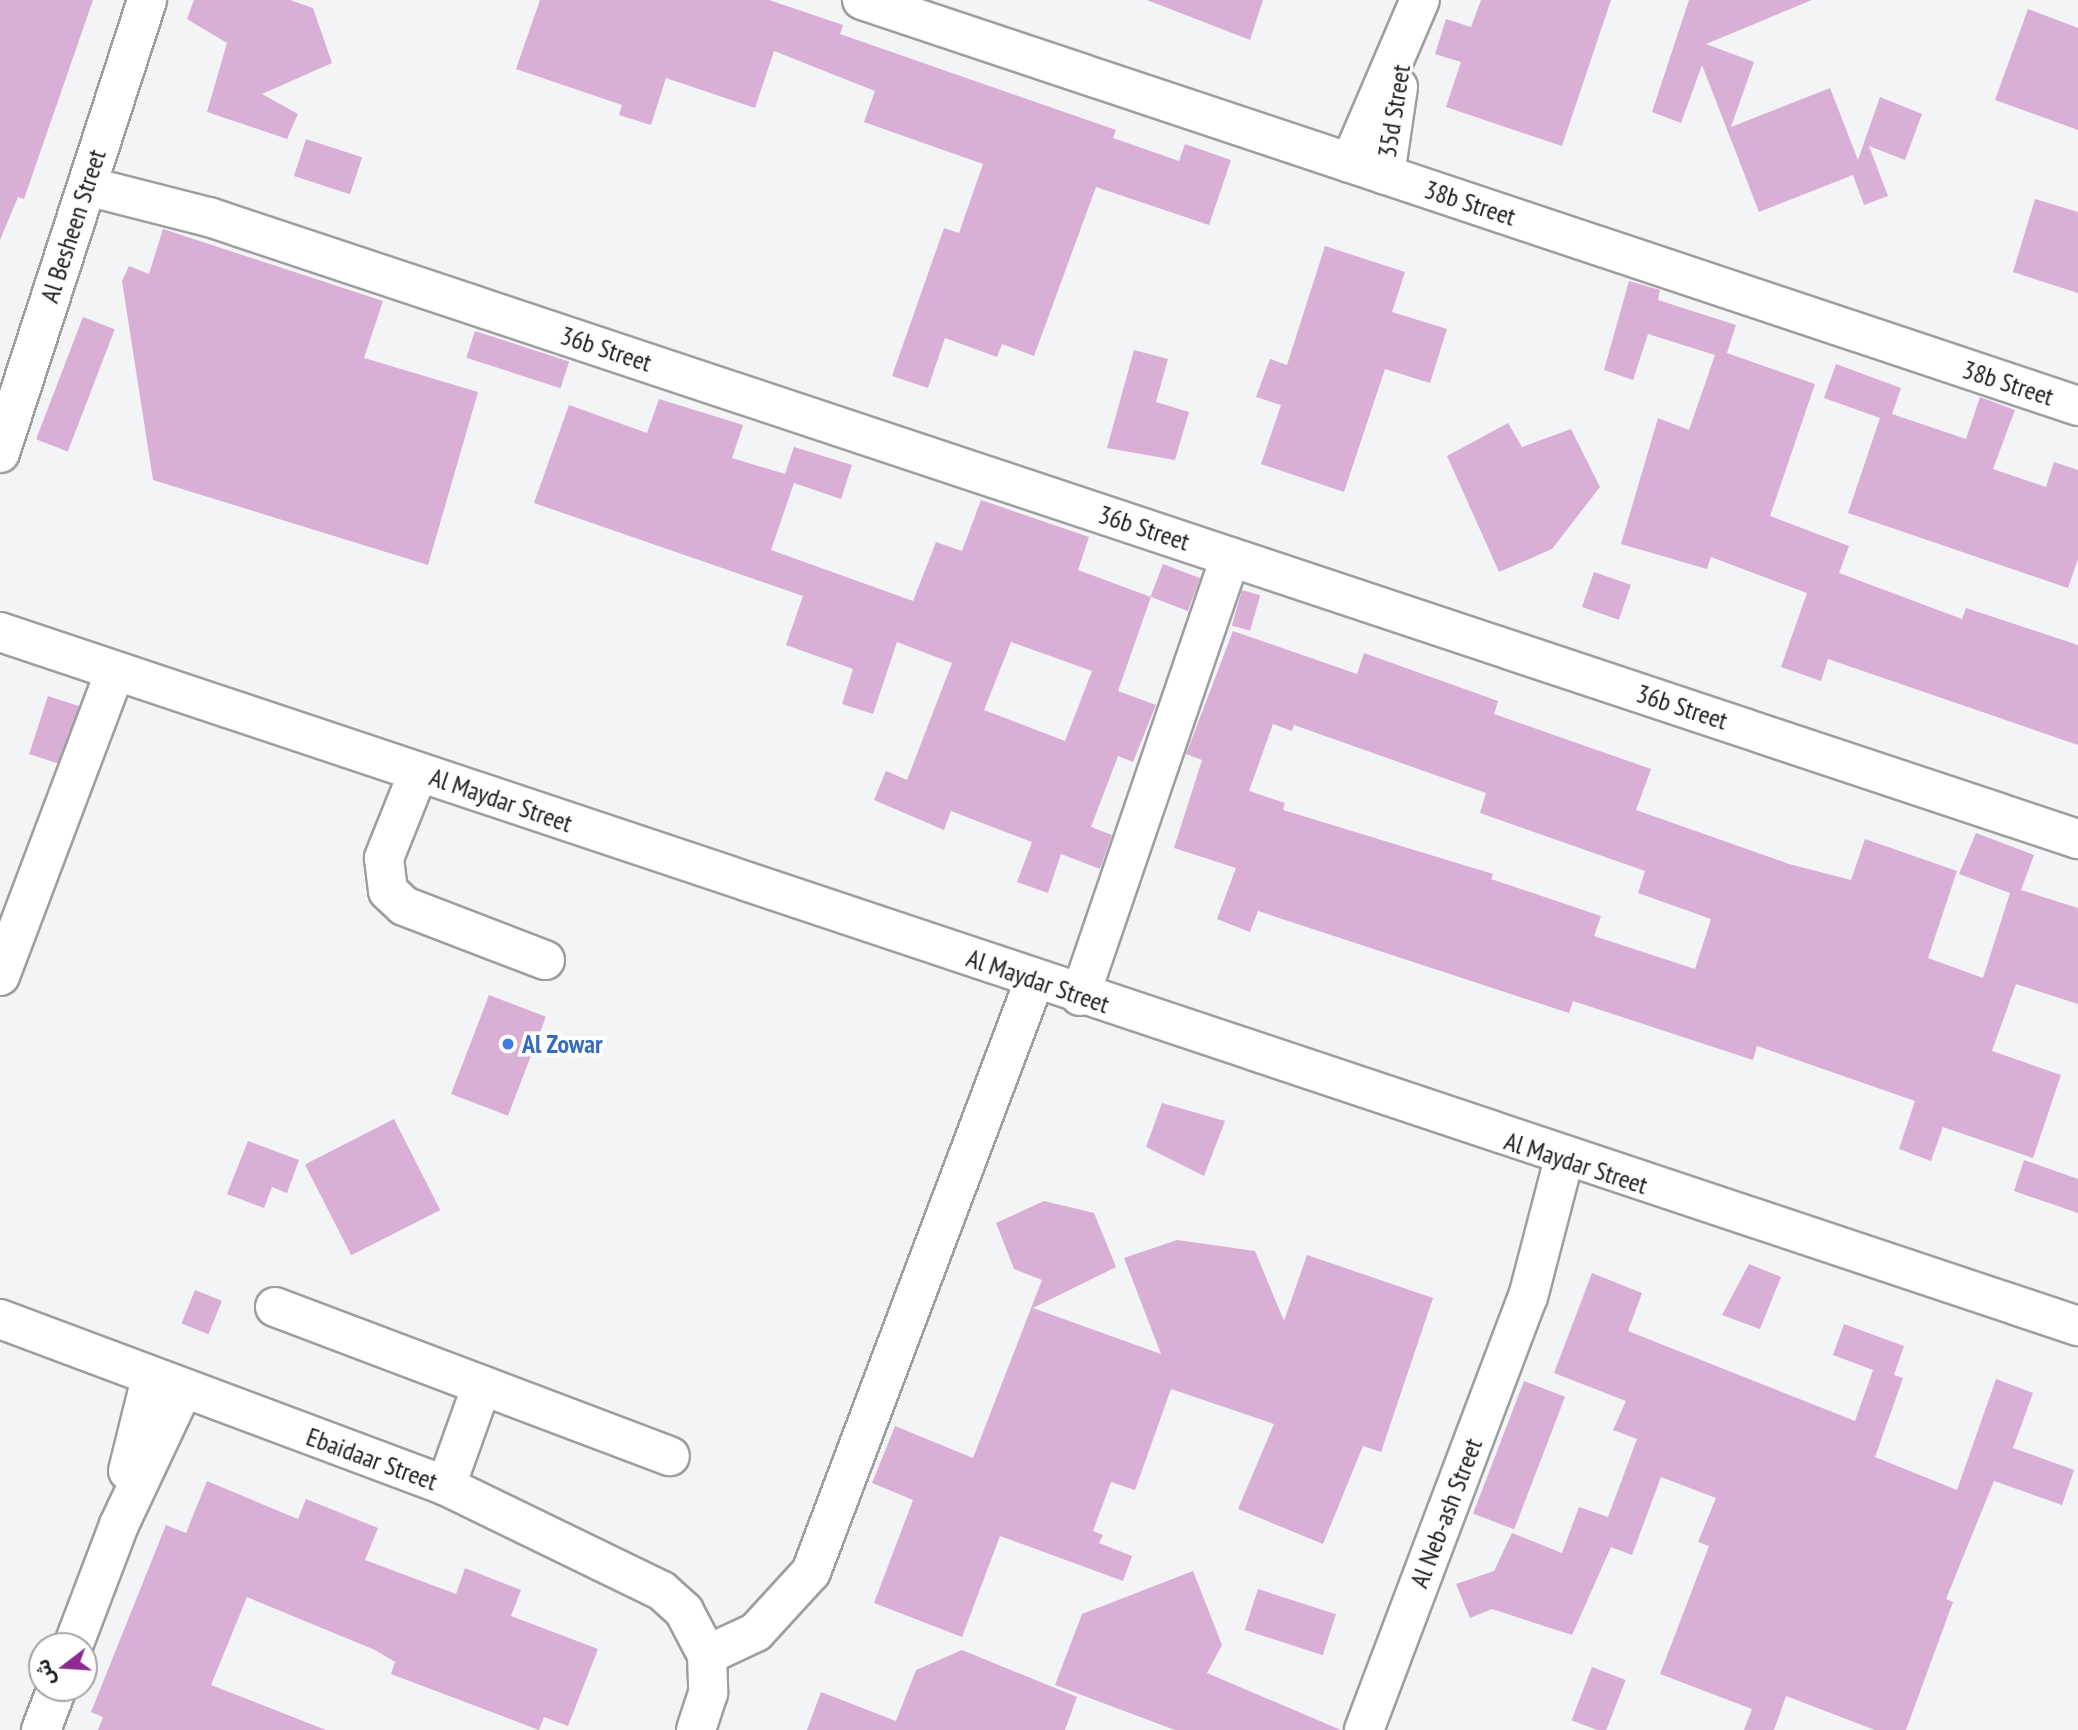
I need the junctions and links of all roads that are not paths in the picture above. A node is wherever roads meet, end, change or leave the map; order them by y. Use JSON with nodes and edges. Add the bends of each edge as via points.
{"nodes":[{"id":1,"x":147,"y":0,"type":"edge"},
{"id":2,"x":862,"y":0,"type":"edge"},
{"id":3,"x":1420,"y":0,"type":"edge"},
{"id":4,"x":1367,"y":169,"type":"junction"},
{"id":5,"x":91,"y":172,"type":"junction"},
{"id":6,"x":2078,"y":406,"type":"edge"},
{"id":7,"x":0,"y":453,"type":"edge"},
{"id":8,"x":1230,"y":557,"type":"junction"},
{"id":9,"x":0,"y":632,"type":"edge"},
{"id":10,"x":115,"y":672,"type":"junction"},
{"id":11,"x":418,"y":772,"type":"junction"},
{"id":12,"x":2078,"y":839,"type":"edge"},
{"id":13,"x":545,"y":960,"type":"dead end"},
{"id":14,"x":0,"y":976,"type":"edge"},
{"id":15,"x":1035,"y":979,"type":"junction"},
{"id":16,"x":1080,"y":996,"type":"junction"},
{"id":17,"x":1578,"y":1164,"type":"junction"},
{"id":18,"x":275,"y":1307,"type":"dead end"},
{"id":19,"x":0,"y":1320,"type":"edge"},
{"id":20,"x":2078,"y":1326,"type":"edge"},
{"id":21,"x":167,"y":1383,"type":"junction"},
{"id":22,"x":482,"y":1385,"type":"junction"},
{"id":23,"x":670,"y":1456,"type":"dead end"},
{"id":24,"x":446,"y":1486,"type":"junction"},
{"id":25,"x":78,"y":1632,"type":"edge"},
{"id":26,"x":707,"y":1655,"type":"junction"},
{"id":27,"x":52,"y":1702,"type":"edge"},
{"id":28,"x":41,"y":1730,"type":"edge"},
{"id":29,"x":696,"y":1730,"type":"edge"},
{"id":30,"x":1364,"y":1730,"type":"edge"}],
"edges":[{"from":1,"to":5,"type":"street","name":"Al Besheen Street"},
{"from":2,"to":4,"type":"street","name":"38b Street"},
{"from":3,"to":4,"type":"street","name":"35d Street"},
{"from":4,"to":6,"type":"street","name":"38b Street"},
{"from":5,"to":7,"type":"street","name":"Al Besheen Street"},
{"from":5,"to":8,"type":"street","name":"36b Street","via":[[209,217]]},
{"from":8,"to":12,"type":"street","name":"36b Street"},
{"from":8,"to":16,"type":"street"},
{"from":9,"to":10,"type":"street","name":"Al Maydar Street"},
{"from":10,"to":11,"type":"street","name":"Al Maydar Street"},
{"from":10,"to":14,"type":"street"},
{"from":11,"to":13,"type":"street","via":[[384,858],[387,891],[404,906]]},
{"from":11,"to":15,"type":"street","name":"Al Maydar Street"},
{"from":15,"to":16,"type":"street","name":"Al Maydar Street"},
{"from":15,"to":26,"type":"street","via":[[811,1572],[756,1632]]},
{"from":16,"to":17,"type":"street","name":"Al Maydar Street"},
{"from":17,"to":20,"type":"street","name":"Al Maydar Street"},
{"from":17,"to":30,"type":"street","name":"Al Neb-ash Street"},
{"from":18,"to":22,"type":"street"},
{"from":19,"to":21,"type":"street","name":"Ebaidaar Street"},
{"from":21,"to":24,"type":"street","name":"Ebaidaar Street"},
{"from":21,"to":25,"type":"street"},
{"from":22,"to":23,"type":"street"},
{"from":22,"to":24,"type":"street"},
{"from":24,"to":26,"type":"street","name":"Ebaidaar Street","via":[[663,1591],[684,1611]]},
{"from":26,"to":29,"type":"street","via":[[708,1693]]},
{"from":27,"to":28,"type":"street"}]}
